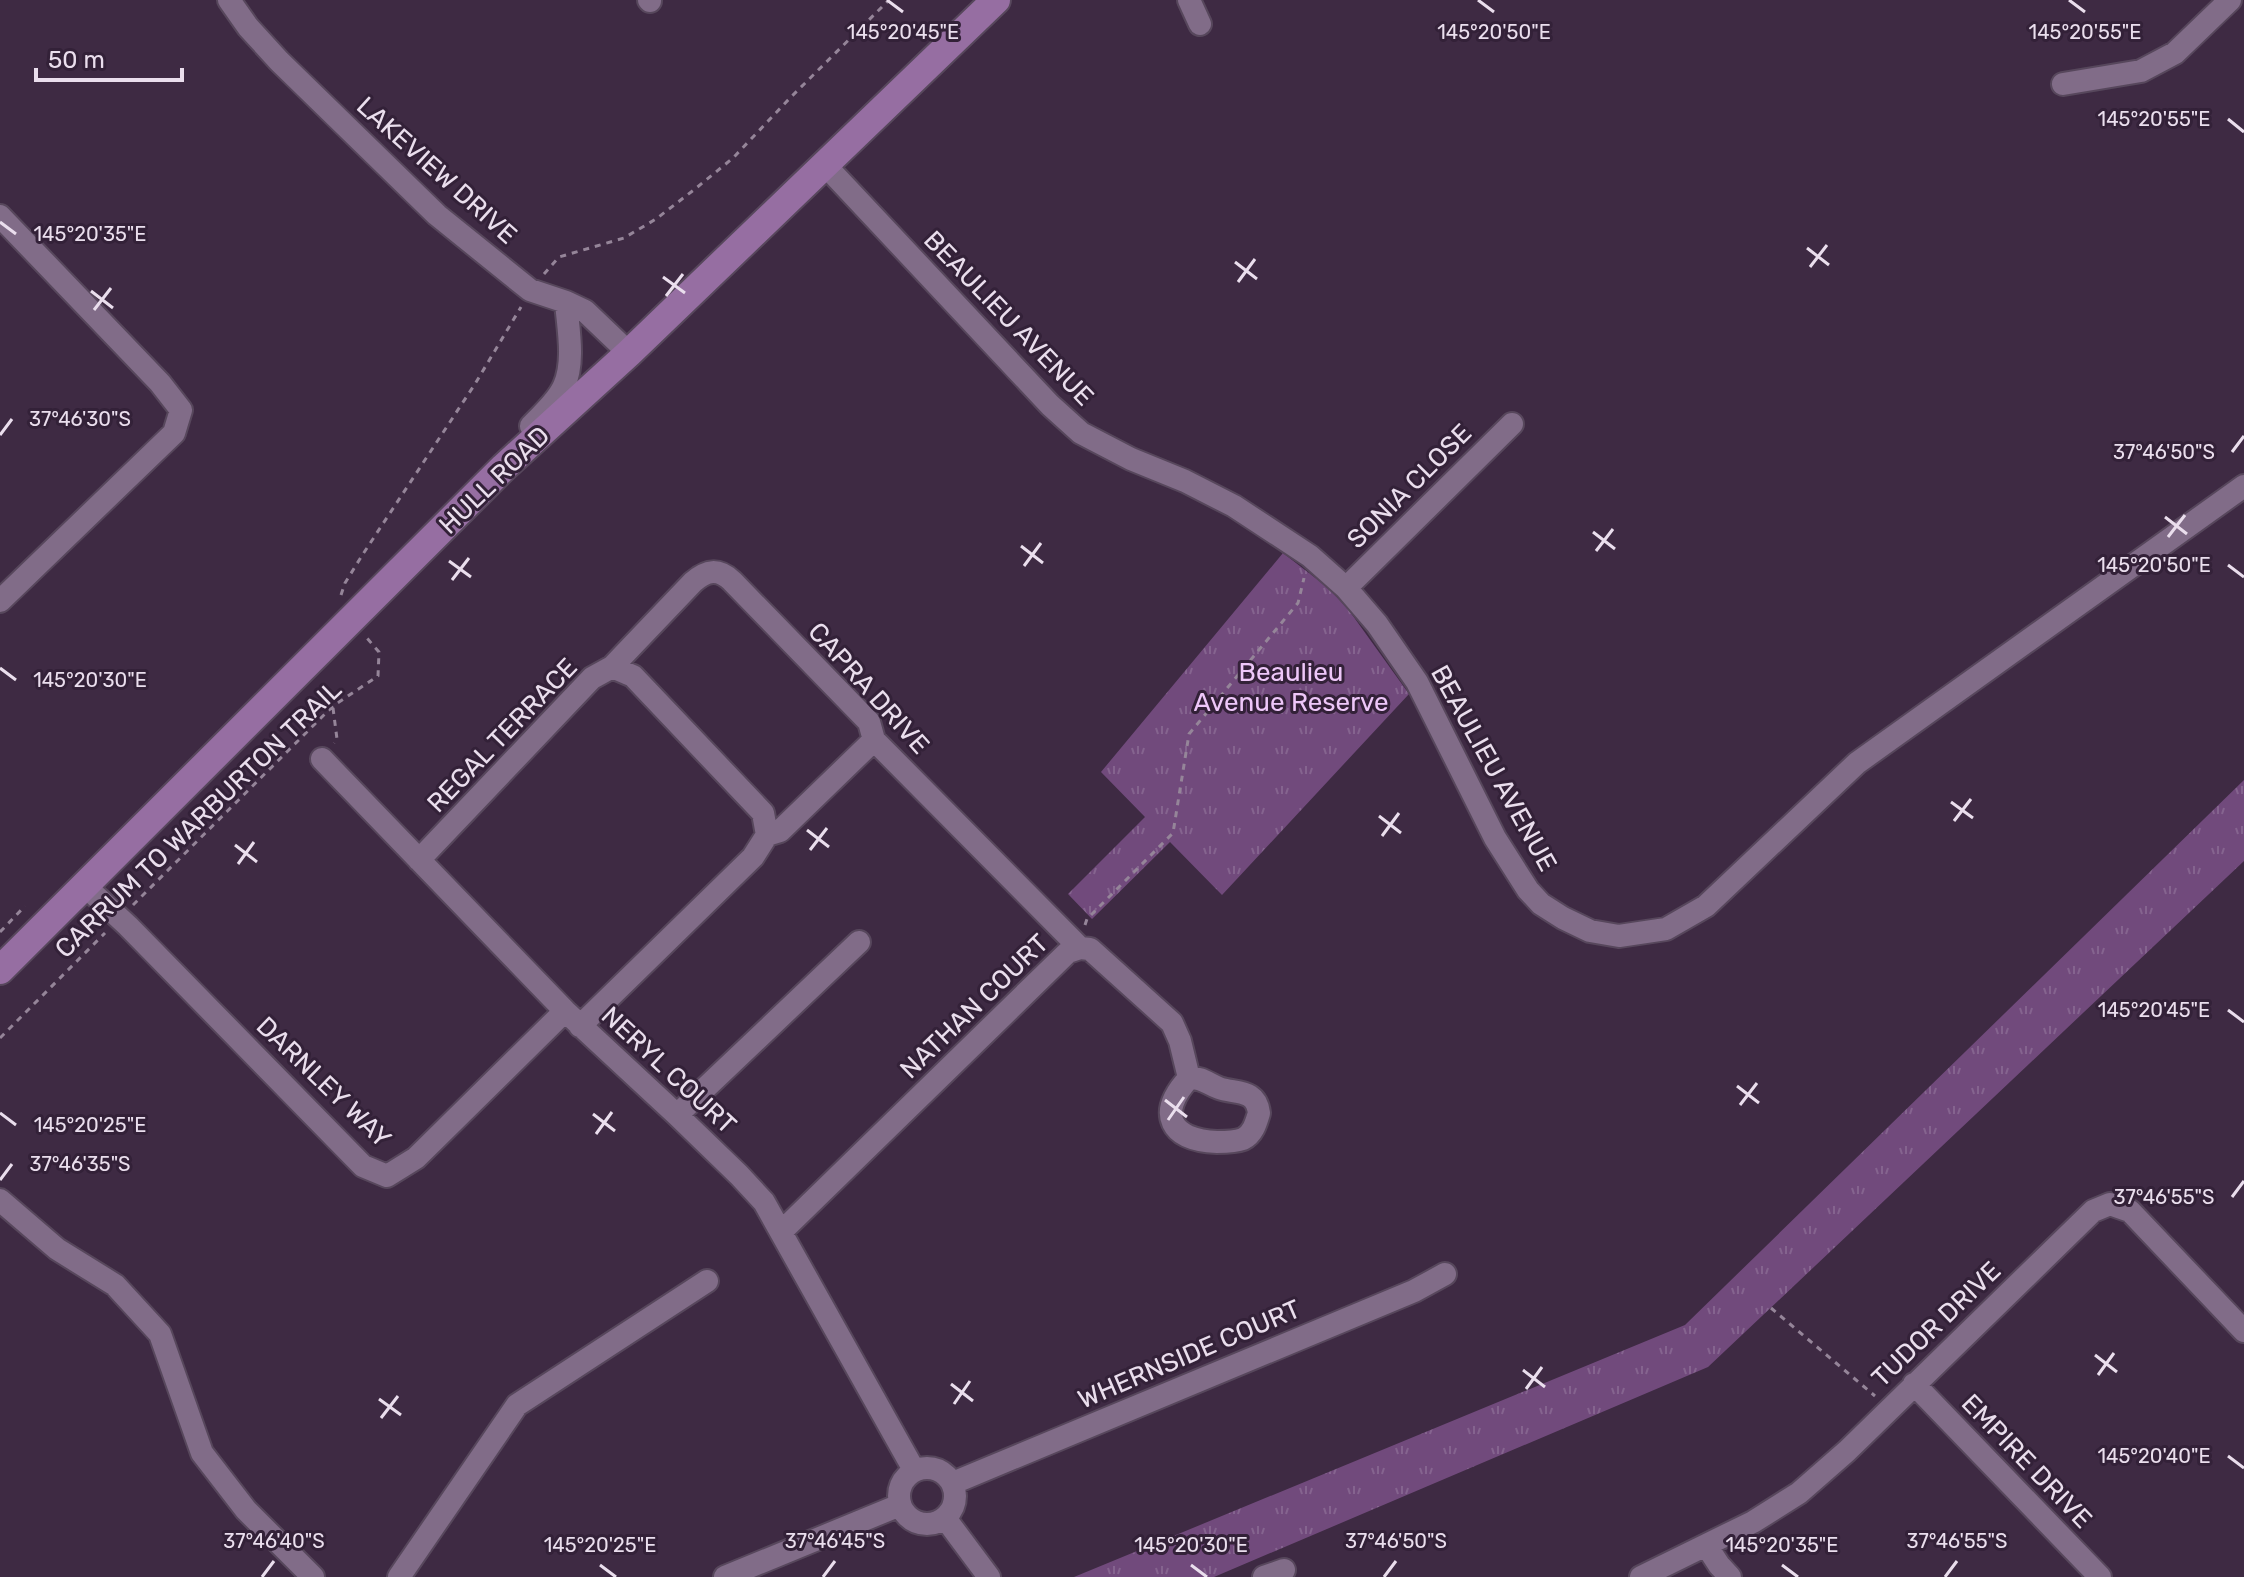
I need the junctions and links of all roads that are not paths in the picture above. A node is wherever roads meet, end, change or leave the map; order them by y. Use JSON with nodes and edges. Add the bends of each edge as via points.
{"nodes":[{"id":1,"x":229,"y":0,"type":"edge"},
{"id":2,"x":996,"y":0,"type":"edge"},
{"id":3,"x":1189,"y":0,"type":"edge"},
{"id":4,"x":2230,"y":0,"type":"edge"},
{"id":5,"x":1200,"y":24,"type":"dead end"},
{"id":6,"x":2063,"y":84,"type":"dead end"},
{"id":7,"x":826,"y":166,"type":"junction"},
{"id":8,"x":0,"y":216,"type":"edge"},
{"id":9,"x":566,"y":302,"type":"junction"},
{"id":10,"x":629,"y":353,"type":"junction"},
{"id":11,"x":1512,"y":424,"type":"dead end"},
{"id":12,"x":504,"y":467,"type":"junction"},
{"id":13,"x":2244,"y":486,"type":"edge"},
{"id":14,"x":1346,"y":588,"type":"junction"},
{"id":15,"x":0,"y":601,"type":"edge"},
{"id":16,"x":612,"y":667,"type":"junction"},
{"id":17,"x":874,"y":740,"type":"junction"},
{"id":18,"x":322,"y":759,"type":"road end"},
{"id":19,"x":767,"y":835,"type":"junction"},
{"id":20,"x":419,"y":860,"type":"junction"},
{"id":21,"x":85,"y":886,"type":"junction"},
{"id":22,"x":859,"y":942,"type":"dead end"},
{"id":23,"x":1080,"y":948,"type":"junction"},
{"id":24,"x":0,"y":970,"type":"edge"},
{"id":25,"x":573,"y":1018,"type":"junction"},
{"id":26,"x":1189,"y":1078,"type":"dead end"},
{"id":27,"x":677,"y":1115,"type":"junction"},
{"id":28,"x":0,"y":1200,"type":"edge"},
{"id":29,"x":781,"y":1232,"type":"junction"},
{"id":30,"x":1445,"y":1274,"type":"dead end"},
{"id":31,"x":707,"y":1281,"type":"dead end"},
{"id":32,"x":2244,"y":1331,"type":"edge"},
{"id":33,"x":1914,"y":1384,"type":"junction"},
{"id":34,"x":914,"y":1470,"type":"junction"},
{"id":35,"x":953,"y":1483,"type":"junction"},
{"id":36,"x":900,"y":1505,"type":"junction"},
{"id":37,"x":945,"y":1518,"type":"junction"},
{"id":38,"x":1706,"y":1545,"type":"junction"},
{"id":39,"x":313,"y":1577,"type":"edge"},
{"id":40,"x":399,"y":1577,"type":"edge"},
{"id":41,"x":725,"y":1577,"type":"edge"},
{"id":42,"x":989,"y":1577,"type":"edge"},
{"id":43,"x":1641,"y":1577,"type":"edge"},
{"id":44,"x":1730,"y":1577,"type":"edge"},
{"id":45,"x":2100,"y":1577,"type":"edge"}],
"edges":[{"from":1,"to":9,"type":"street","name":"LAKEVIEW DRIVE","via":[[279,61],[437,215],[530,290]]},
{"from":2,"to":7,"type":"main road","name":"HULL ROAD"},
{"from":3,"to":5,"type":"street"},
{"from":4,"to":6,"type":"street","via":[[2175,53],[2141,71]]},
{"from":7,"to":10,"type":"main road","name":"HULL ROAD"},
{"from":7,"to":14,"type":"street","name":"BEAULIEU AVENUE","via":[[1081,433],[1234,506],[1310,556]]},
{"from":8,"to":15,"type":"street","via":[[181,410],[174,433]]},
{"from":9,"to":10,"type":"street","name":"LAKEVIEW DRIVE","via":[[585,311]]},
{"from":9,"to":12,"type":"street","via":[[569,351],[563,389],[519,439]]},
{"from":10,"to":12,"type":"main road","name":"HULL ROAD"},
{"from":11,"to":14,"type":"street","name":"SONIA CLOSE"},
{"from":12,"to":21,"type":"main road","name":"HULL ROAD"},
{"from":13,"to":14,"type":"street","name":"BEAULIEU AVENUE","via":[[1857,763],[1706,906],[1666,929],[1619,936],[1590,931],[1563,918],[1528,890],[1495,838],[1417,682]]},
{"from":16,"to":17,"type":"street","name":"CAPRA DRIVE","via":[[693,582],[711,571],[721,572],[869,722]]},
{"from":16,"to":19,"type":"street","name":"REGAL TERRACE","via":[[633,676],[763,813]]},
{"from":16,"to":20,"type":"street","name":"REGAL TERRACE","via":[[592,678]]},
{"from":17,"to":19,"type":"street","via":[[780,831]]},
{"from":17,"to":23,"type":"street","name":"CAPRA DRIVE"},
{"from":18,"to":20,"type":"street","name":"NERYL COURT"},
{"from":19,"to":25,"type":"street","via":[[753,857]]},
{"from":20,"to":25,"type":"street","name":"NERYL COURT"},
{"from":21,"to":24,"type":"main road","name":"HULL ROAD"},
{"from":21,"to":25,"type":"street","name":"DARNLEY WAY","via":[[363,1166],[387,1176],[416,1158]]},
{"from":22,"to":27,"type":"street"},
{"from":23,"to":26,"type":"street","name":"NATHAN COURT","via":[[1100,957],[1172,1023]]},
{"from":23,"to":29,"type":"street","name":"NATHAN COURT","via":[[1055,963]]},
{"from":25,"to":27,"type":"street","name":"NERYL COURT"},
{"from":27,"to":29,"type":"street","name":"NERYL COURT","via":[[764,1202]]},
{"from":28,"to":39,"type":"street","via":[[57,1249],[115,1285],[160,1334],[202,1453],[246,1510]]},
{"from":29,"to":34,"type":"street","name":"NERYL COURT"},
{"from":30,"to":35,"type":"street","name":"WHERNSIDE COURT"},
{"from":31,"to":40,"type":"street","via":[[517,1405]]},
{"from":32,"to":33,"type":"street","name":"TUDOR DRIVE","via":[[2130,1211],[2110,1204],[2093,1211]]},
{"from":33,"to":38,"type":"street","name":"TUDOR DRIVE","via":[[1799,1493]]},
{"from":33,"to":45,"type":"street","name":"EMPIRE DRIVE"},
{"from":34,"to":35,"type":"street","via":[[936,1468]]},
{"from":34,"to":36,"type":"street","via":[[899,1491]]},
{"from":35,"to":37,"type":"street","via":[[956,1495]]},
{"from":36,"to":37,"type":"street","via":[[919,1523]]},
{"from":36,"to":41,"type":"street"},
{"from":37,"to":42,"type":"street"},
{"from":38,"to":43,"type":"street","name":"TUDOR DRIVE"},
{"from":38,"to":44,"type":"street"}]}
